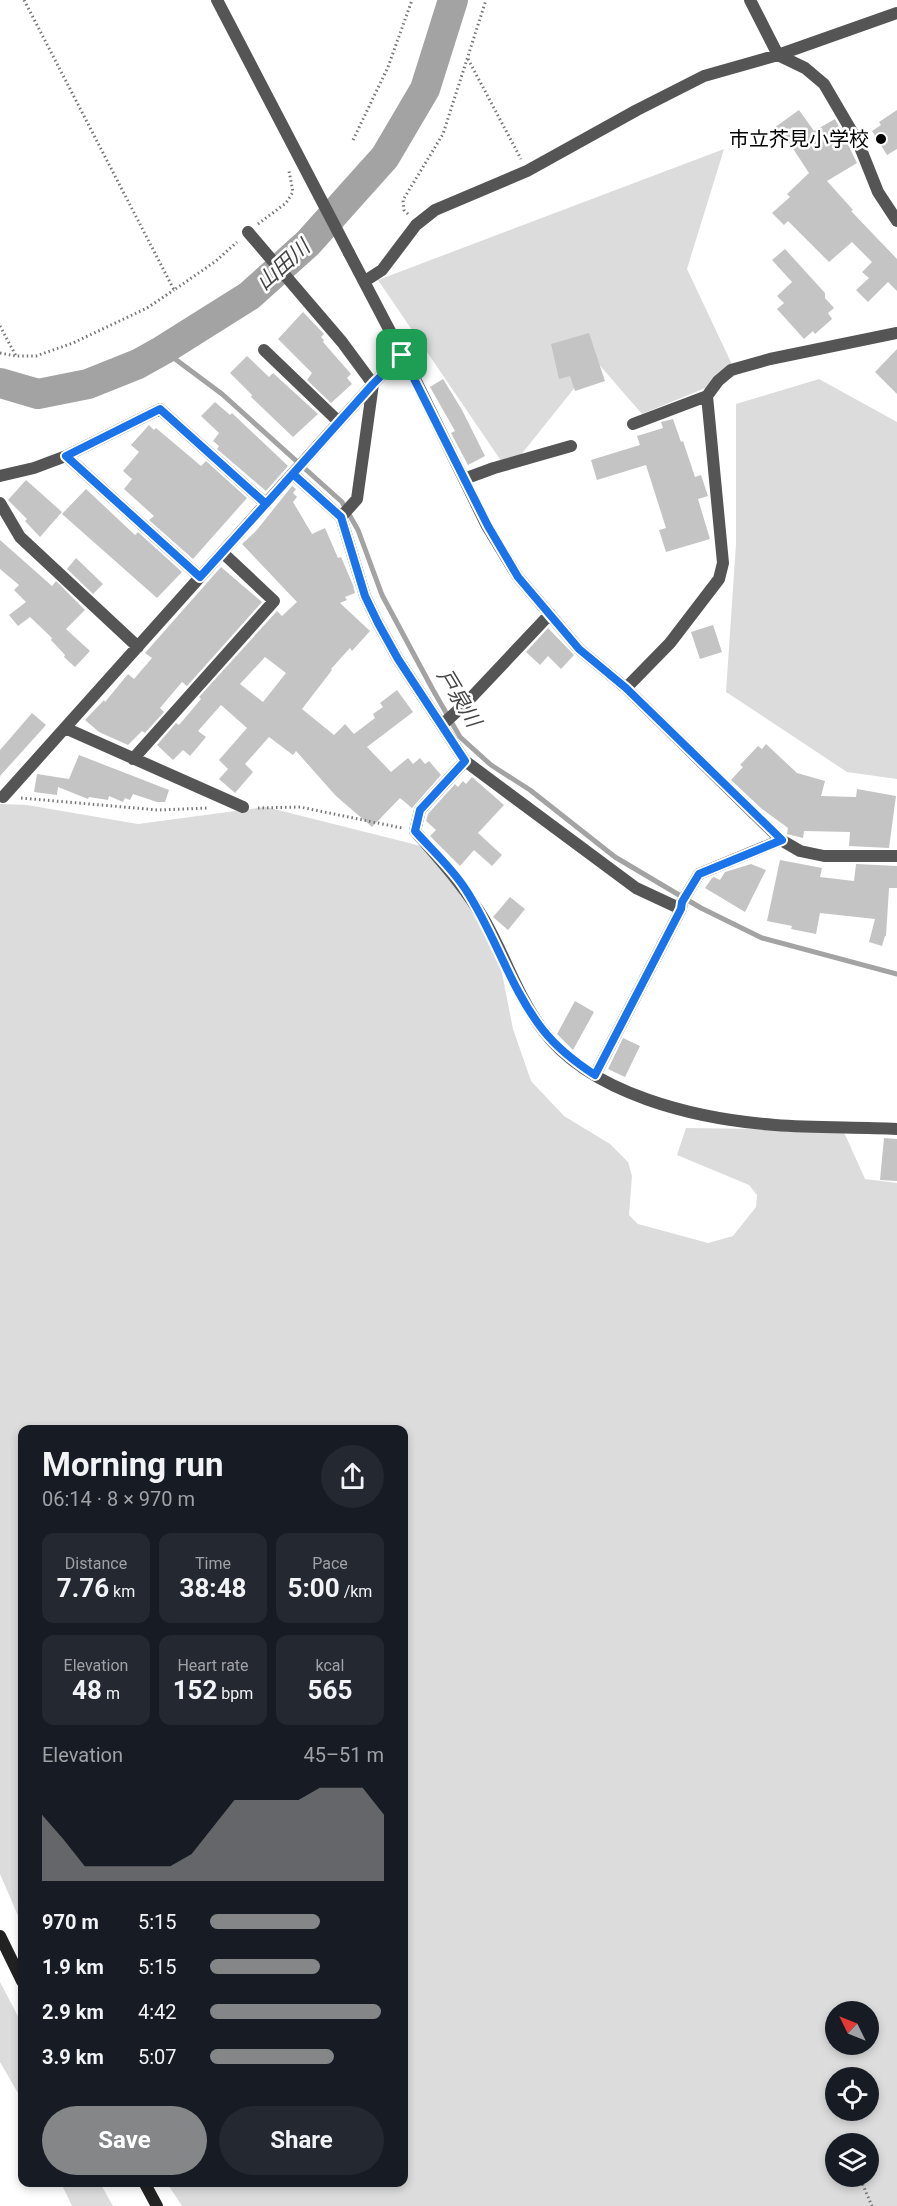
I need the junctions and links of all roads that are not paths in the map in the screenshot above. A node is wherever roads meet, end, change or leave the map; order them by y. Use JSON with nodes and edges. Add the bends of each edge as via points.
{"nodes":[{"id":1,"x":217,"y":0,"type":"edge"},
{"id":2,"x":750,"y":0,"type":"edge"},
{"id":3,"x":897,"y":13,"type":"edge"},
{"id":4,"x":778,"y":55,"type":"junction"},
{"id":5,"x":897,"y":221,"type":"edge"},
{"id":6,"x":249,"y":232,"type":"road end"},
{"id":7,"x":365,"y":281,"type":"junction"},
{"id":8,"x":897,"y":333,"type":"edge"},
{"id":9,"x":264,"y":350,"type":"dead end"},
{"id":10,"x":402,"y":355,"type":"junction"},
{"id":11,"x":373,"y":384,"type":"junction"},
{"id":12,"x":708,"y":396,"type":"junction"},
{"id":13,"x":339,"y":422,"type":"junction"},
{"id":14,"x":633,"y":424,"type":"dead end"},
{"id":15,"x":571,"y":446,"type":"dead end"},
{"id":16,"x":66,"y":456,"type":"junction"},
{"id":17,"x":300,"y":466,"type":"junction"},
{"id":18,"x":0,"y":476,"type":"edge"},
{"id":19,"x":464,"y":478,"type":"junction"},
{"id":20,"x":0,"y":503,"type":"edge"},
{"id":21,"x":266,"y":504,"type":"junction"},
{"id":22,"x":343,"y":515,"type":"junction"},
{"id":23,"x":223,"y":553,"type":"junction"},
{"id":24,"x":200,"y":577,"type":"junction"},
{"id":25,"x":550,"y":614,"type":"junction"},
{"id":26,"x":138,"y":647,"type":"junction"},
{"id":27,"x":626,"y":688,"type":"junction"},
{"id":28,"x":442,"y":725,"type":"junction"},
{"id":29,"x":65,"y":728,"type":"junction"},
{"id":30,"x":133,"y":759,"type":"junction"},
{"id":31,"x":465,"y":761,"type":"junction"},
{"id":32,"x":3,"y":797,"type":"dead end"},
{"id":33,"x":243,"y":807,"type":"dead end"},
{"id":34,"x":782,"y":840,"type":"junction"},
{"id":35,"x":897,"y":856,"type":"edge"},
{"id":36,"x":681,"y":906,"type":"junction"},
{"id":37,"x":595,"y":1075,"type":"junction"},
{"id":38,"x":897,"y":1129,"type":"edge"},
{"id":39,"x":0,"y":1936,"type":"edge"},
{"id":40,"x":18,"y":1972,"type":"edge"},
{"id":41,"x":146,"y":2187,"type":"edge"},
{"id":42,"x":156,"y":2206,"type":"edge"}],
"edges":[{"from":1,"to":7,"type":"street"},
{"from":2,"to":4,"type":"street"},
{"from":3,"to":4,"type":"street"},
{"from":4,"to":5,"type":"street","via":[[805,68],[824,84],[858,142],[878,192]]},
{"from":4,"to":7,"type":"street","via":[[704,76],[527,171],[435,210],[416,225],[382,270]]},
{"from":6,"to":11,"type":"street"},
{"from":7,"to":10,"type":"street"},
{"from":8,"to":12,"type":"street","via":[[731,370]]},
{"from":9,"to":13,"type":"street"},
{"from":10,"to":11,"type":"street"},
{"from":10,"to":19,"type":"street"},
{"from":11,"to":13,"type":"street"},
{"from":11,"to":22,"type":"street","via":[[357,499]]},
{"from":12,"to":14,"type":"street"},
{"from":12,"to":27,"type":"street","via":[[723,563],[719,579],[670,643]]},
{"from":13,"to":17,"type":"street"},
{"from":15,"to":19,"type":"street"},
{"from":16,"to":18,"type":"street"},
{"from":16,"to":21,"type":"street","via":[[160,409]]},
{"from":16,"to":24,"type":"street"},
{"from":17,"to":21,"type":"street"},
{"from":17,"to":22,"type":"street"},
{"from":19,"to":25,"type":"street","via":[[518,577]]},
{"from":20,"to":26,"type":"street","via":[[20,537]]},
{"from":21,"to":23,"type":"street"},
{"from":22,"to":28,"type":"street","via":[[365,596],[398,659]]},
{"from":23,"to":24,"type":"street"},
{"from":23,"to":30,"type":"street","via":[[274,601]]},
{"from":24,"to":26,"type":"street"},
{"from":25,"to":27,"type":"street","via":[[579,649]]},
{"from":25,"to":28,"type":"street"},
{"from":26,"to":29,"type":"street"},
{"from":27,"to":34,"type":"street"},
{"from":28,"to":31,"type":"street"},
{"from":29,"to":30,"type":"street"},
{"from":29,"to":32,"type":"street"},
{"from":30,"to":33,"type":"street"},
{"from":31,"to":36,"type":"street","via":[[636,888]]},
{"from":31,"to":37,"type":"street","via":[[420,810],[415,831],[465,888],[542,1029],[576,1063]]},
{"from":34,"to":35,"type":"street","via":[[800,851],[824,856]]},
{"from":34,"to":36,"type":"street","via":[[699,874]]},
{"from":36,"to":37,"type":"street"},
{"from":37,"to":38,"type":"street","via":[[630,1093],[706,1116],[775,1125]]},
{"from":39,"to":40,"type":"main road"},
{"from":41,"to":42,"type":"main road"}]}
